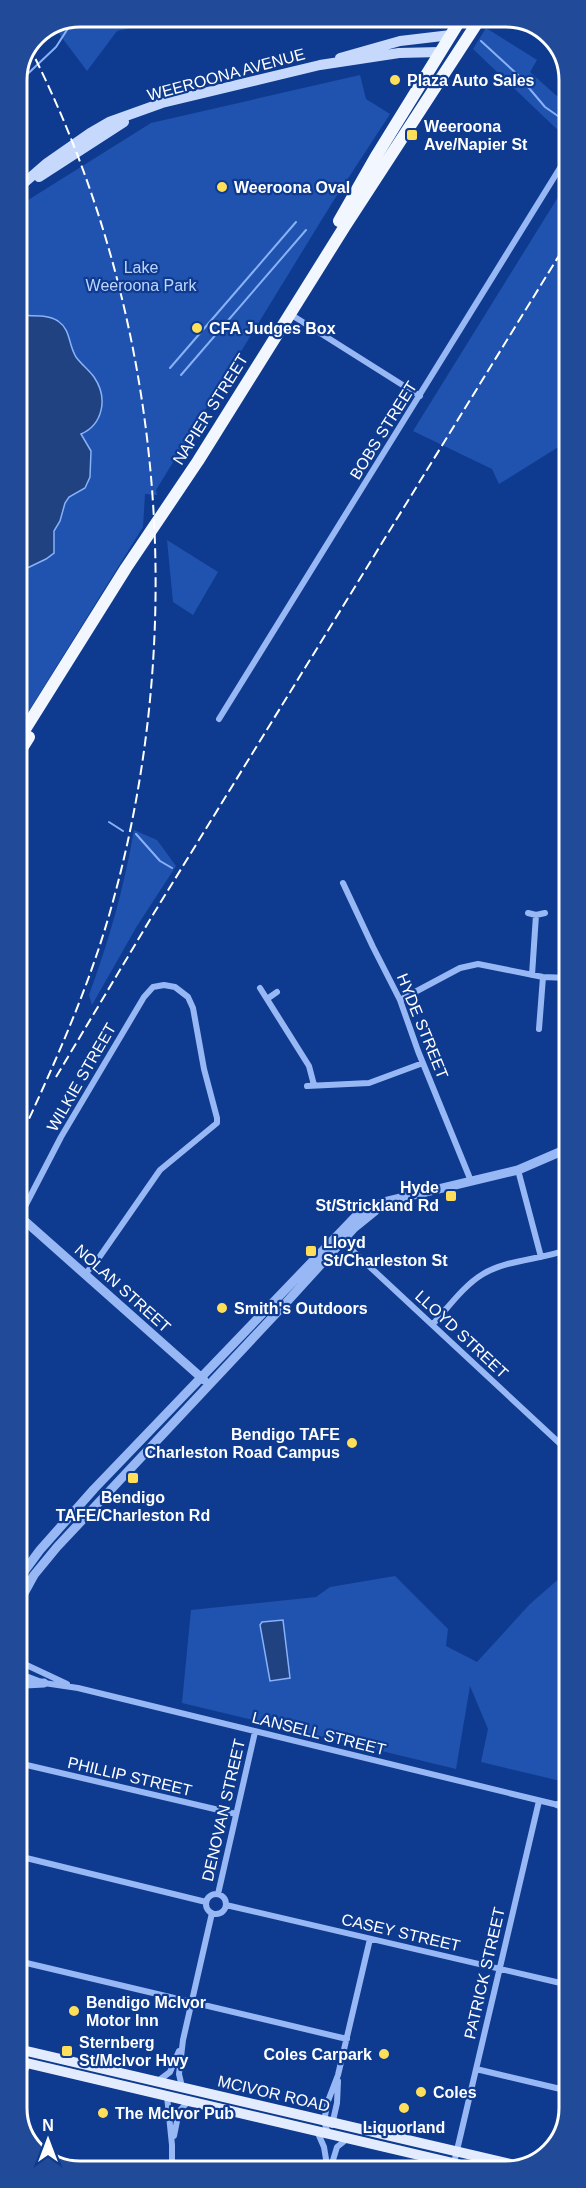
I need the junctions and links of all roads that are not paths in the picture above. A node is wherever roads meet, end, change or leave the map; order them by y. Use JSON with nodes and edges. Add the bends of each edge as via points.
{"nodes":[{"id":1,"x":456,"y":27,"type":"edge"},
{"id":2,"x":471,"y":27,"type":"edge"},
{"id":3,"x":472,"y":27,"type":"edge"},
{"id":4,"x":451,"y":35,"type":"junction"},
{"id":5,"x":440,"y":52,"type":"junction"},
{"id":6,"x":320,"y":65,"type":"junction"},
{"id":7,"x":559,"y":170,"type":"edge"},
{"id":8,"x":27,"y":182,"type":"edge"},
{"id":9,"x":287,"y":311,"type":"junction"},
{"id":10,"x":420,"y":396,"type":"junction"},
{"id":11,"x":134,"y":560,"type":"junction"},
{"id":12,"x":219,"y":719,"type":"dead end"},
{"id":13,"x":27,"y":726,"type":"edge"},
{"id":14,"x":27,"y":739,"type":"edge"},
{"id":15,"x":343,"y":883,"type":"dead end"},
{"id":16,"x":528,"y":912,"type":"dead end"},
{"id":17,"x":545,"y":913,"type":"dead end"},
{"id":18,"x":536,"y":915,"type":"junction"},
{"id":19,"x":532,"y":975,"type":"junction"},
{"id":20,"x":543,"y":977,"type":"junction"},
{"id":21,"x":559,"y":978,"type":"edge"},
{"id":22,"x":260,"y":988,"type":"dead end"},
{"id":23,"x":277,"y":992,"type":"dead end"},
{"id":24,"x":267,"y":999,"type":"junction"},
{"id":25,"x":400,"y":1000,"type":"junction"},
{"id":26,"x":539,"y":1029,"type":"dead end"},
{"id":27,"x":423,"y":1063,"type":"junction"},
{"id":28,"x":559,"y":1152,"type":"edge"},
{"id":29,"x":518,"y":1170,"type":"junction"},
{"id":30,"x":471,"y":1181,"type":"junction"},
{"id":31,"x":27,"y":1199,"type":"edge"},
{"id":32,"x":27,"y":1223,"type":"edge"},
{"id":33,"x":339,"y":1238,"type":"junction"},
{"id":34,"x":559,"y":1252,"type":"edge"},
{"id":35,"x":541,"y":1257,"type":"junction"},
{"id":36,"x":85,"y":1274,"type":"junction"},
{"id":37,"x":433,"y":1324,"type":"junction"},
{"id":38,"x":200,"y":1377,"type":"junction"},
{"id":39,"x":210,"y":1385,"type":"junction"},
{"id":40,"x":153,"y":1428,"type":"junction"},
{"id":41,"x":162,"y":1436,"type":"junction"},
{"id":42,"x":559,"y":1443,"type":"edge"},
{"id":43,"x":27,"y":1567,"type":"edge"},
{"id":44,"x":27,"y":1587,"type":"edge"},
{"id":45,"x":27,"y":1666,"type":"edge"},
{"id":46,"x":27,"y":1676,"type":"edge"},
{"id":47,"x":44,"y":1683,"type":"junction"},
{"id":48,"x":27,"y":1684,"type":"edge"},
{"id":49,"x":78,"y":1688,"type":"junction"},
{"id":50,"x":255,"y":1732,"type":"junction"},
{"id":51,"x":27,"y":1765,"type":"edge"},
{"id":52,"x":538,"y":1801,"type":"junction"},
{"id":53,"x":554,"y":1804,"type":"junction"},
{"id":54,"x":559,"y":1804,"type":"edge"},
{"id":55,"x":559,"y":1806,"type":"edge"},
{"id":56,"x":236,"y":1814,"type":"junction"},
{"id":57,"x":27,"y":1858,"type":"edge"},
{"id":58,"x":218,"y":1894,"type":"junction"},
{"id":59,"x":206,"y":1902,"type":"junction"},
{"id":60,"x":226,"y":1905,"type":"junction"},
{"id":61,"x":212,"y":1913,"type":"junction"},
{"id":62,"x":370,"y":1939,"type":"junction"},
{"id":63,"x":27,"y":1963,"type":"edge"},
{"id":64,"x":499,"y":1968,"type":"junction"},
{"id":65,"x":559,"y":1982,"type":"edge"},
{"id":66,"x":192,"y":2002,"type":"junction"},
{"id":67,"x":347,"y":2039,"type":"junction"},
{"id":68,"x":183,"y":2040,"type":"junction"},
{"id":69,"x":27,"y":2051,"type":"edge"},
{"id":70,"x":50,"y":2056,"type":"junction"},
{"id":71,"x":27,"y":2063,"type":"edge"},
{"id":72,"x":476,"y":2069,"type":"junction"},
{"id":73,"x":85,"y":2077,"type":"junction"},
{"id":74,"x":157,"y":2081,"type":"junction"},
{"id":75,"x":182,"y":2087,"type":"junction"},
{"id":76,"x":559,"y":2088,"type":"edge"},
{"id":77,"x":195,"y":2090,"type":"junction"},
{"id":78,"x":167,"y":2096,"type":"junction"},
{"id":79,"x":189,"y":2101,"type":"junction"},
{"id":80,"x":230,"y":2110,"type":"junction"},
{"id":81,"x":328,"y":2122,"type":"junction"},
{"id":82,"x":322,"y":2132,"type":"junction"},
{"id":83,"x":348,"y":2138,"type":"junction"},
{"id":84,"x":172,"y":2145,"type":"junction"},
{"id":85,"x":457,"y":2151,"type":"junction"},
{"id":86,"x":172,"y":2161,"type":"edge"},
{"id":87,"x":327,"y":2161,"type":"edge"},
{"id":88,"x":332,"y":2161,"type":"edge"},
{"id":89,"x":433,"y":2161,"type":"edge"},
{"id":90,"x":451,"y":2161,"type":"edge"},
{"id":91,"x":496,"y":2161,"type":"edge"}],
"edges":[{"from":1,"to":4,"type":"highway","name":"NAPIER STREET"},
{"from":2,"to":5,"type":"highway","via":[[453,48]]},
{"from":3,"to":9,"type":"highway","name":"NAPIER STREET"},
{"from":4,"to":5,"type":"highway","name":"NAPIER STREET"},
{"from":4,"to":6,"type":"main road","name":"WEEROONA AVENUE","via":[[400,41]]},
{"from":5,"to":6,"type":"main road","name":"WEEROONA AVENUE","via":[[399,53]]},
{"from":5,"to":9,"type":"highway","name":"NAPIER STREET"},
{"from":6,"to":8,"type":"main road","name":"WEEROONA AVENUE","via":[[192,94],[140,112]]},
{"from":7,"to":10,"type":"street","name":"BOBS STREET"},
{"from":9,"to":10,"type":"street"},
{"from":9,"to":11,"type":"highway","name":"NAPIER STREET"},
{"from":10,"to":12,"type":"street","name":"BOBS STREET"},
{"from":11,"to":13,"type":"highway","name":"NAPIER STREET"},
{"from":11,"to":14,"type":"highway","name":"NAPIER STREET"},
{"from":15,"to":25,"type":"street","name":"HYDE STREET"},
{"from":16,"to":18,"type":"street"},
{"from":17,"to":18,"type":"street"},
{"from":18,"to":19,"type":"street"},
{"from":19,"to":20,"type":"street"},
{"from":19,"to":25,"type":"street","via":[[472,965]]},
{"from":20,"to":21,"type":"street"},
{"from":20,"to":26,"type":"street"},
{"from":22,"to":24,"type":"street"},
{"from":23,"to":24,"type":"street"},
{"from":24,"to":27,"type":"street","via":[[309,1066],[311,1085],[369,1083]]},
{"from":25,"to":27,"type":"street","name":"HYDE STREET"},
{"from":27,"to":30,"type":"street","name":"HYDE STREET"},
{"from":28,"to":29,"type":"street"},
{"from":29,"to":30,"type":"street"},
{"from":29,"to":35,"type":"street"},
{"from":30,"to":33,"type":"street","via":[[399,1199]]},
{"from":31,"to":36,"type":"street","name":"WILKIE STREET","via":[[144,997],[153,987],[175,987],[185,993],[191,1002],[217,1121],[160,1170]]},
{"from":32,"to":36,"type":"street","name":"NOLAN STREET"},
{"from":33,"to":37,"type":"street","name":"LLOYD STREET"},
{"from":33,"to":38,"type":"street"},
{"from":33,"to":39,"type":"street"},
{"from":34,"to":35,"type":"street"},
{"from":35,"to":37,"type":"street","via":[[483,1274]]},
{"from":36,"to":38,"type":"street","name":"NOLAN STREET"},
{"from":37,"to":42,"type":"street","name":"LLOYD STREET"},
{"from":38,"to":39,"type":"street","name":"NOLAN STREET"},
{"from":38,"to":40,"type":"street"},
{"from":39,"to":41,"type":"street"},
{"from":40,"to":41,"type":"street"},
{"from":40,"to":43,"type":"street","via":[[58,1528]]},
{"from":41,"to":44,"type":"street","via":[[45,1560]]},
{"from":45,"to":49,"type":"street","name":"LANSELL STREET"},
{"from":46,"to":47,"type":"street","name":"LANSELL STREET"},
{"from":47,"to":48,"type":"street"},
{"from":47,"to":49,"type":"street","name":"LANSELL STREET"},
{"from":49,"to":50,"type":"street","name":"LANSELL STREET"},
{"from":50,"to":52,"type":"street","name":"LANSELL STREET"},
{"from":50,"to":56,"type":"street","name":"DENOVAN STREET"},
{"from":51,"to":56,"type":"street","name":"PHILLIP STREET"},
{"from":52,"to":53,"type":"street","name":"LANSELL STREET"},
{"from":52,"to":64,"type":"street","name":"PATRICK STREET"},
{"from":53,"to":54,"type":"street","name":"LANSELL STREET"},
{"from":53,"to":55,"type":"street","name":"LANSELL STREET"},
{"from":56,"to":58,"type":"street","name":"DENOVAN STREET"},
{"from":57,"to":59,"type":"street"},
{"from":58,"to":59,"type":"street","via":[[209,1896]]},
{"from":58,"to":60,"type":"street"},
{"from":59,"to":61,"type":"street"},
{"from":60,"to":61,"type":"street","via":[[223,1911]]},
{"from":60,"to":62,"type":"street","name":"CASEY STREET"},
{"from":61,"to":66,"type":"street"},
{"from":62,"to":64,"type":"street","name":"CASEY STREET"},
{"from":62,"to":67,"type":"street"},
{"from":63,"to":66,"type":"street"},
{"from":64,"to":65,"type":"street","name":"CASEY STREET"},
{"from":64,"to":72,"type":"street","name":"PATRICK STREET"},
{"from":66,"to":67,"type":"street"},
{"from":66,"to":68,"type":"street"},
{"from":67,"to":81,"type":"street","via":[[328,2101]]},
{"from":68,"to":74,"type":"street","via":[[172,2069]]},
{"from":68,"to":75,"type":"street","via":[[179,2074]]},
{"from":69,"to":70,"type":"main road","name":"MCIVOR ROAD"},
{"from":70,"to":73,"type":"main road","via":[[51,2063]]},
{"from":70,"to":74,"type":"main road","name":"MCIVOR ROAD"},
{"from":71,"to":73,"type":"main road","name":"MCIVOR ROAD"},
{"from":72,"to":76,"type":"street"},
{"from":72,"to":85,"type":"street","name":"PATRICK STREET"},
{"from":73,"to":78,"type":"main road","name":"MCIVOR ROAD"},
{"from":74,"to":75,"type":"main road","name":"MCIVOR ROAD"},
{"from":75,"to":77,"type":"main road","name":"MCIVOR ROAD"},
{"from":77,"to":80,"type":"main road","via":[[229,2103]]},
{"from":77,"to":81,"type":"main road","name":"MCIVOR ROAD"},
{"from":78,"to":79,"type":"main road","name":"MCIVOR ROAD"},
{"from":78,"to":84,"type":"street"},
{"from":79,"to":80,"type":"main road","name":"MCIVOR ROAD"},
{"from":79,"to":84,"type":"street","via":[[179,2111]]},
{"from":80,"to":82,"type":"main road","name":"MCIVOR ROAD"},
{"from":81,"to":82,"type":"street"},
{"from":81,"to":85,"type":"main road","name":"MCIVOR ROAD"},
{"from":82,"to":83,"type":"main road","name":"MCIVOR ROAD"},
{"from":82,"to":87,"type":"street"},
{"from":83,"to":88,"type":"street","via":[[336,2147]]},
{"from":83,"to":89,"type":"main road","name":"MCIVOR ROAD"},
{"from":84,"to":86,"type":"street"},
{"from":85,"to":90,"type":"street","name":"PATRICK STREET"},
{"from":85,"to":91,"type":"main road","name":"MCIVOR ROAD"}]}
